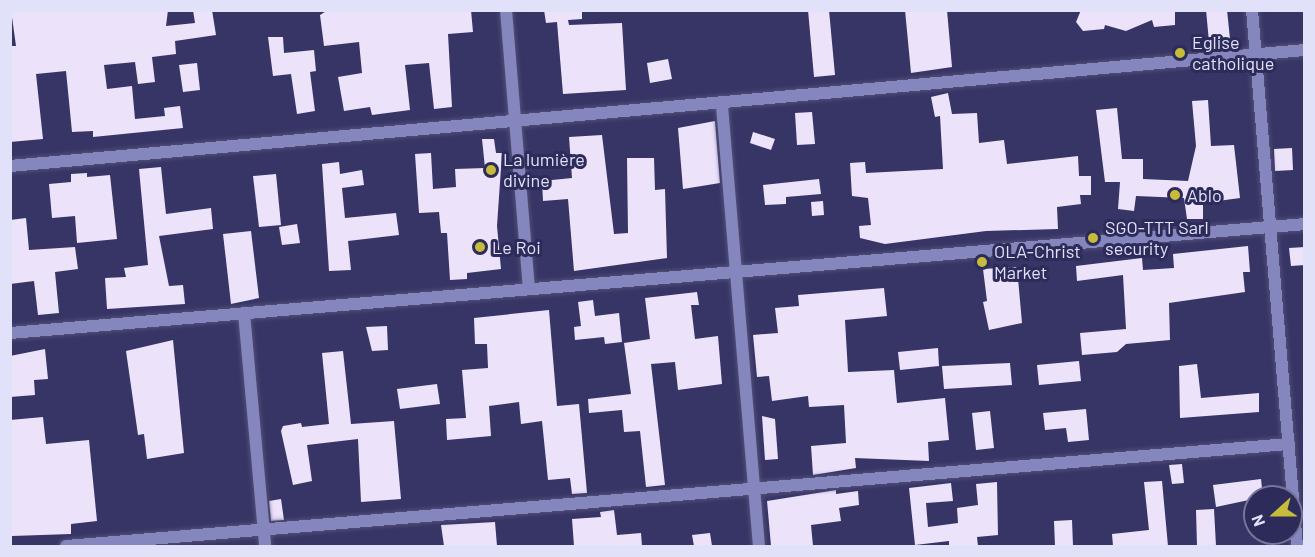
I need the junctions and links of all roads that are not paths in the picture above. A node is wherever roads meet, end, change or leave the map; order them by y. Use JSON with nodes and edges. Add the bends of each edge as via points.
{"nodes":[{"id":1,"x":506,"y":10,"type":"edge"},
{"id":2,"x":1252,"y":10,"type":"edge"},
{"id":3,"x":1305,"y":50,"type":"edge"},
{"id":4,"x":1256,"y":54,"type":"junction"},
{"id":5,"x":722,"y":106,"type":"junction"},
{"id":6,"x":516,"y":122,"type":"junction"},
{"id":7,"x":10,"y":166,"type":"edge"},
{"id":8,"x":1305,"y":224,"type":"edge"},
{"id":9,"x":1271,"y":226,"type":"junction"},
{"id":10,"x":736,"y":272,"type":"junction"},
{"id":11,"x":529,"y":289,"type":"junction"},
{"id":12,"x":244,"y":313,"type":"junction"},
{"id":13,"x":10,"y":333,"type":"edge"},
{"id":14,"x":1289,"y":444,"type":"junction"},
{"id":15,"x":754,"y":488,"type":"junction"},
{"id":16,"x":263,"y":530,"type":"junction"},
{"id":17,"x":66,"y":546,"type":"edge"},
{"id":18,"x":265,"y":546,"type":"edge"},
{"id":19,"x":759,"y":546,"type":"edge"},
{"id":20,"x":1297,"y":546,"type":"edge"}],
"edges":[{"from":1,"to":6,"type":"street"},
{"from":2,"to":4,"type":"street"},
{"from":3,"to":4,"type":"street"},
{"from":4,"to":5,"type":"street"},
{"from":4,"to":9,"type":"street"},
{"from":5,"to":6,"type":"street"},
{"from":5,"to":10,"type":"street"},
{"from":6,"to":7,"type":"street"},
{"from":6,"to":11,"type":"street"},
{"from":8,"to":9,"type":"street"},
{"from":9,"to":10,"type":"street"},
{"from":9,"to":14,"type":"street"},
{"from":10,"to":11,"type":"street"},
{"from":10,"to":15,"type":"street"},
{"from":11,"to":12,"type":"street"},
{"from":12,"to":13,"type":"street"},
{"from":12,"to":16,"type":"street"},
{"from":14,"to":15,"type":"street"},
{"from":14,"to":20,"type":"street"},
{"from":15,"to":16,"type":"street"},
{"from":15,"to":19,"type":"street"},
{"from":16,"to":17,"type":"street"},
{"from":16,"to":18,"type":"street"}]}
